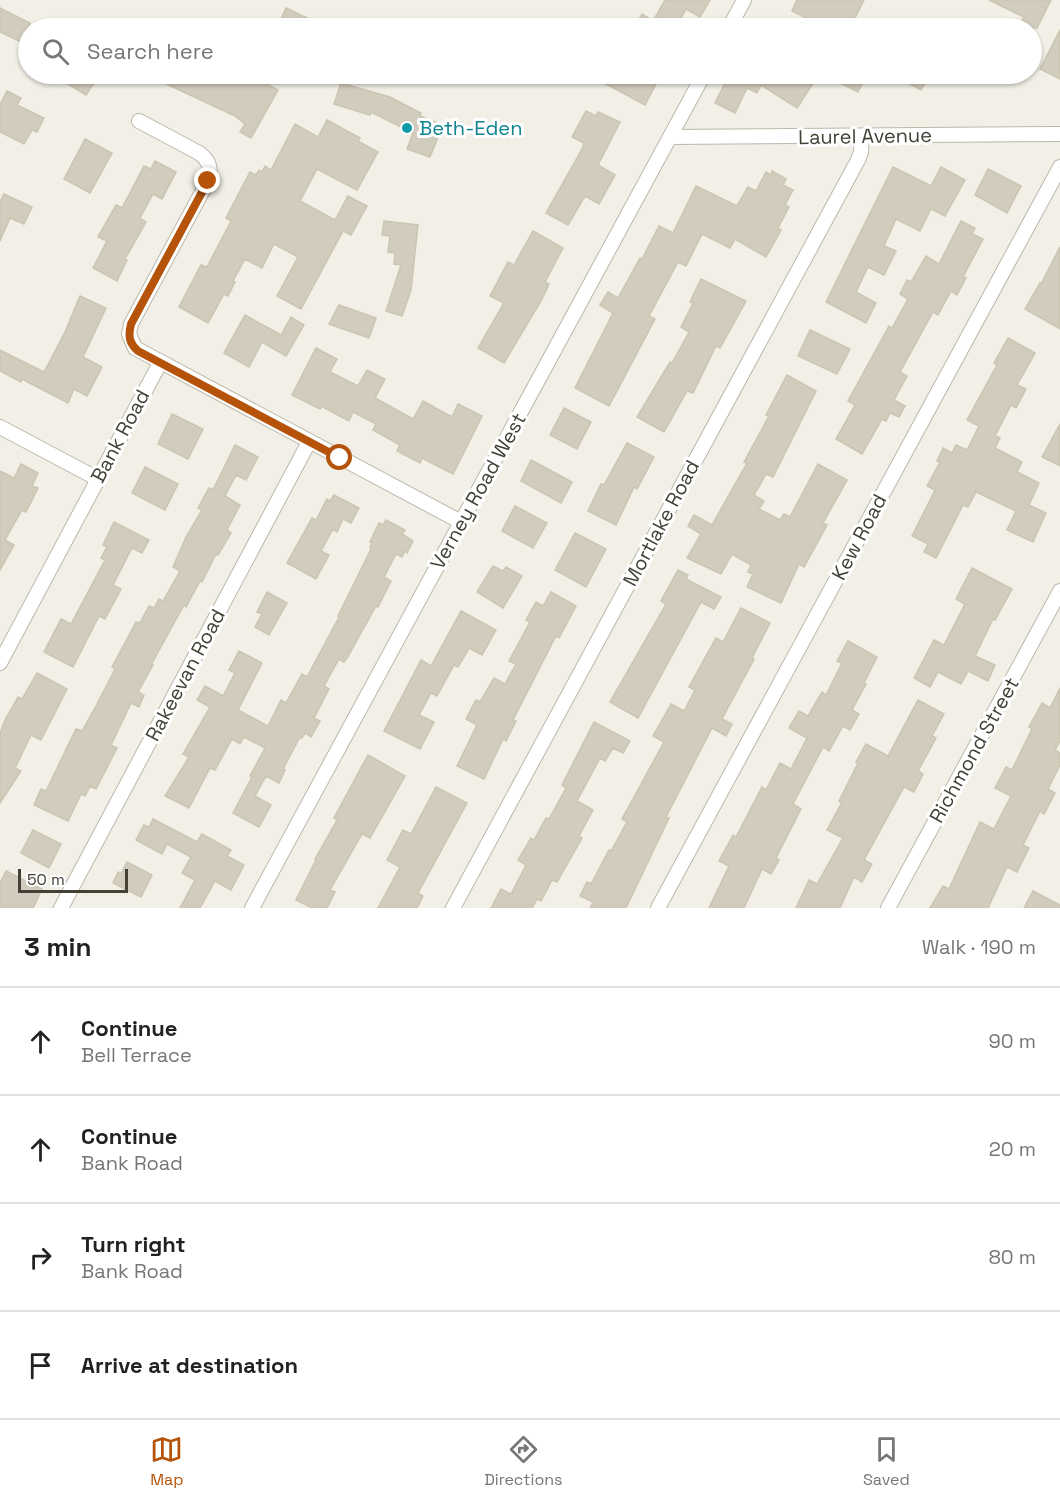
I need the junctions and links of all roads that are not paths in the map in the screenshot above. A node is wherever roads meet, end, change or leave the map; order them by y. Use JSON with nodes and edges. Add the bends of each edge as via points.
{"nodes":[{"id":1,"x":744,"y":0,"type":"edge"},
{"id":2,"x":734,"y":18,"type":"edge"},
{"id":3,"x":699,"y":84,"type":"edge"},
{"id":4,"x":139,"y":121,"type":"dead end"},
{"id":5,"x":1060,"y":134,"type":"edge"},
{"id":6,"x":862,"y":136,"type":"junction"},
{"id":7,"x":670,"y":137,"type":"junction"},
{"id":8,"x":1060,"y":167,"type":"edge"},
{"id":9,"x":159,"y":363,"type":"junction"},
{"id":10,"x":0,"y":427,"type":"edge"},
{"id":11,"x":309,"y":442,"type":"junction"},
{"id":12,"x":98,"y":479,"type":"junction"},
{"id":13,"x":461,"y":522,"type":"junction"},
{"id":14,"x":1060,"y":591,"type":"edge"},
{"id":15,"x":0,"y":663,"type":"edge"},
{"id":16,"x":61,"y":908,"type":"edge"},
{"id":17,"x":252,"y":908,"type":"edge"},
{"id":18,"x":453,"y":908,"type":"edge"},
{"id":19,"x":658,"y":908,"type":"edge"},
{"id":20,"x":888,"y":908,"type":"edge"}],
"edges":[{"from":1,"to":2,"type":"street"},
{"from":3,"to":7,"type":"street","name":"Verney Road West"},
{"from":4,"to":9,"type":"street","via":[[199,153],[210,170],[208,181],[130,329],[129,339],[135,348]]},
{"from":5,"to":6,"type":"street","name":"Laurel Avenue"},
{"from":6,"to":7,"type":"street","name":"Laurel Avenue"},
{"from":6,"to":18,"type":"street","name":"Mortlake Road","via":[[858,160]]},
{"from":7,"to":13,"type":"street","name":"Verney Road West"},
{"from":8,"to":19,"type":"street","name":"Kew Road"},
{"from":9,"to":11,"type":"street"},
{"from":9,"to":12,"type":"street","name":"Bank Road"},
{"from":10,"to":12,"type":"street"},
{"from":11,"to":13,"type":"street"},
{"from":11,"to":16,"type":"street","name":"Rakeevan Road"},
{"from":12,"to":15,"type":"street","name":"Bank Road"},
{"from":13,"to":17,"type":"street","name":"Verney Road West"},
{"from":14,"to":20,"type":"street","name":"Richmond Street"}]}
